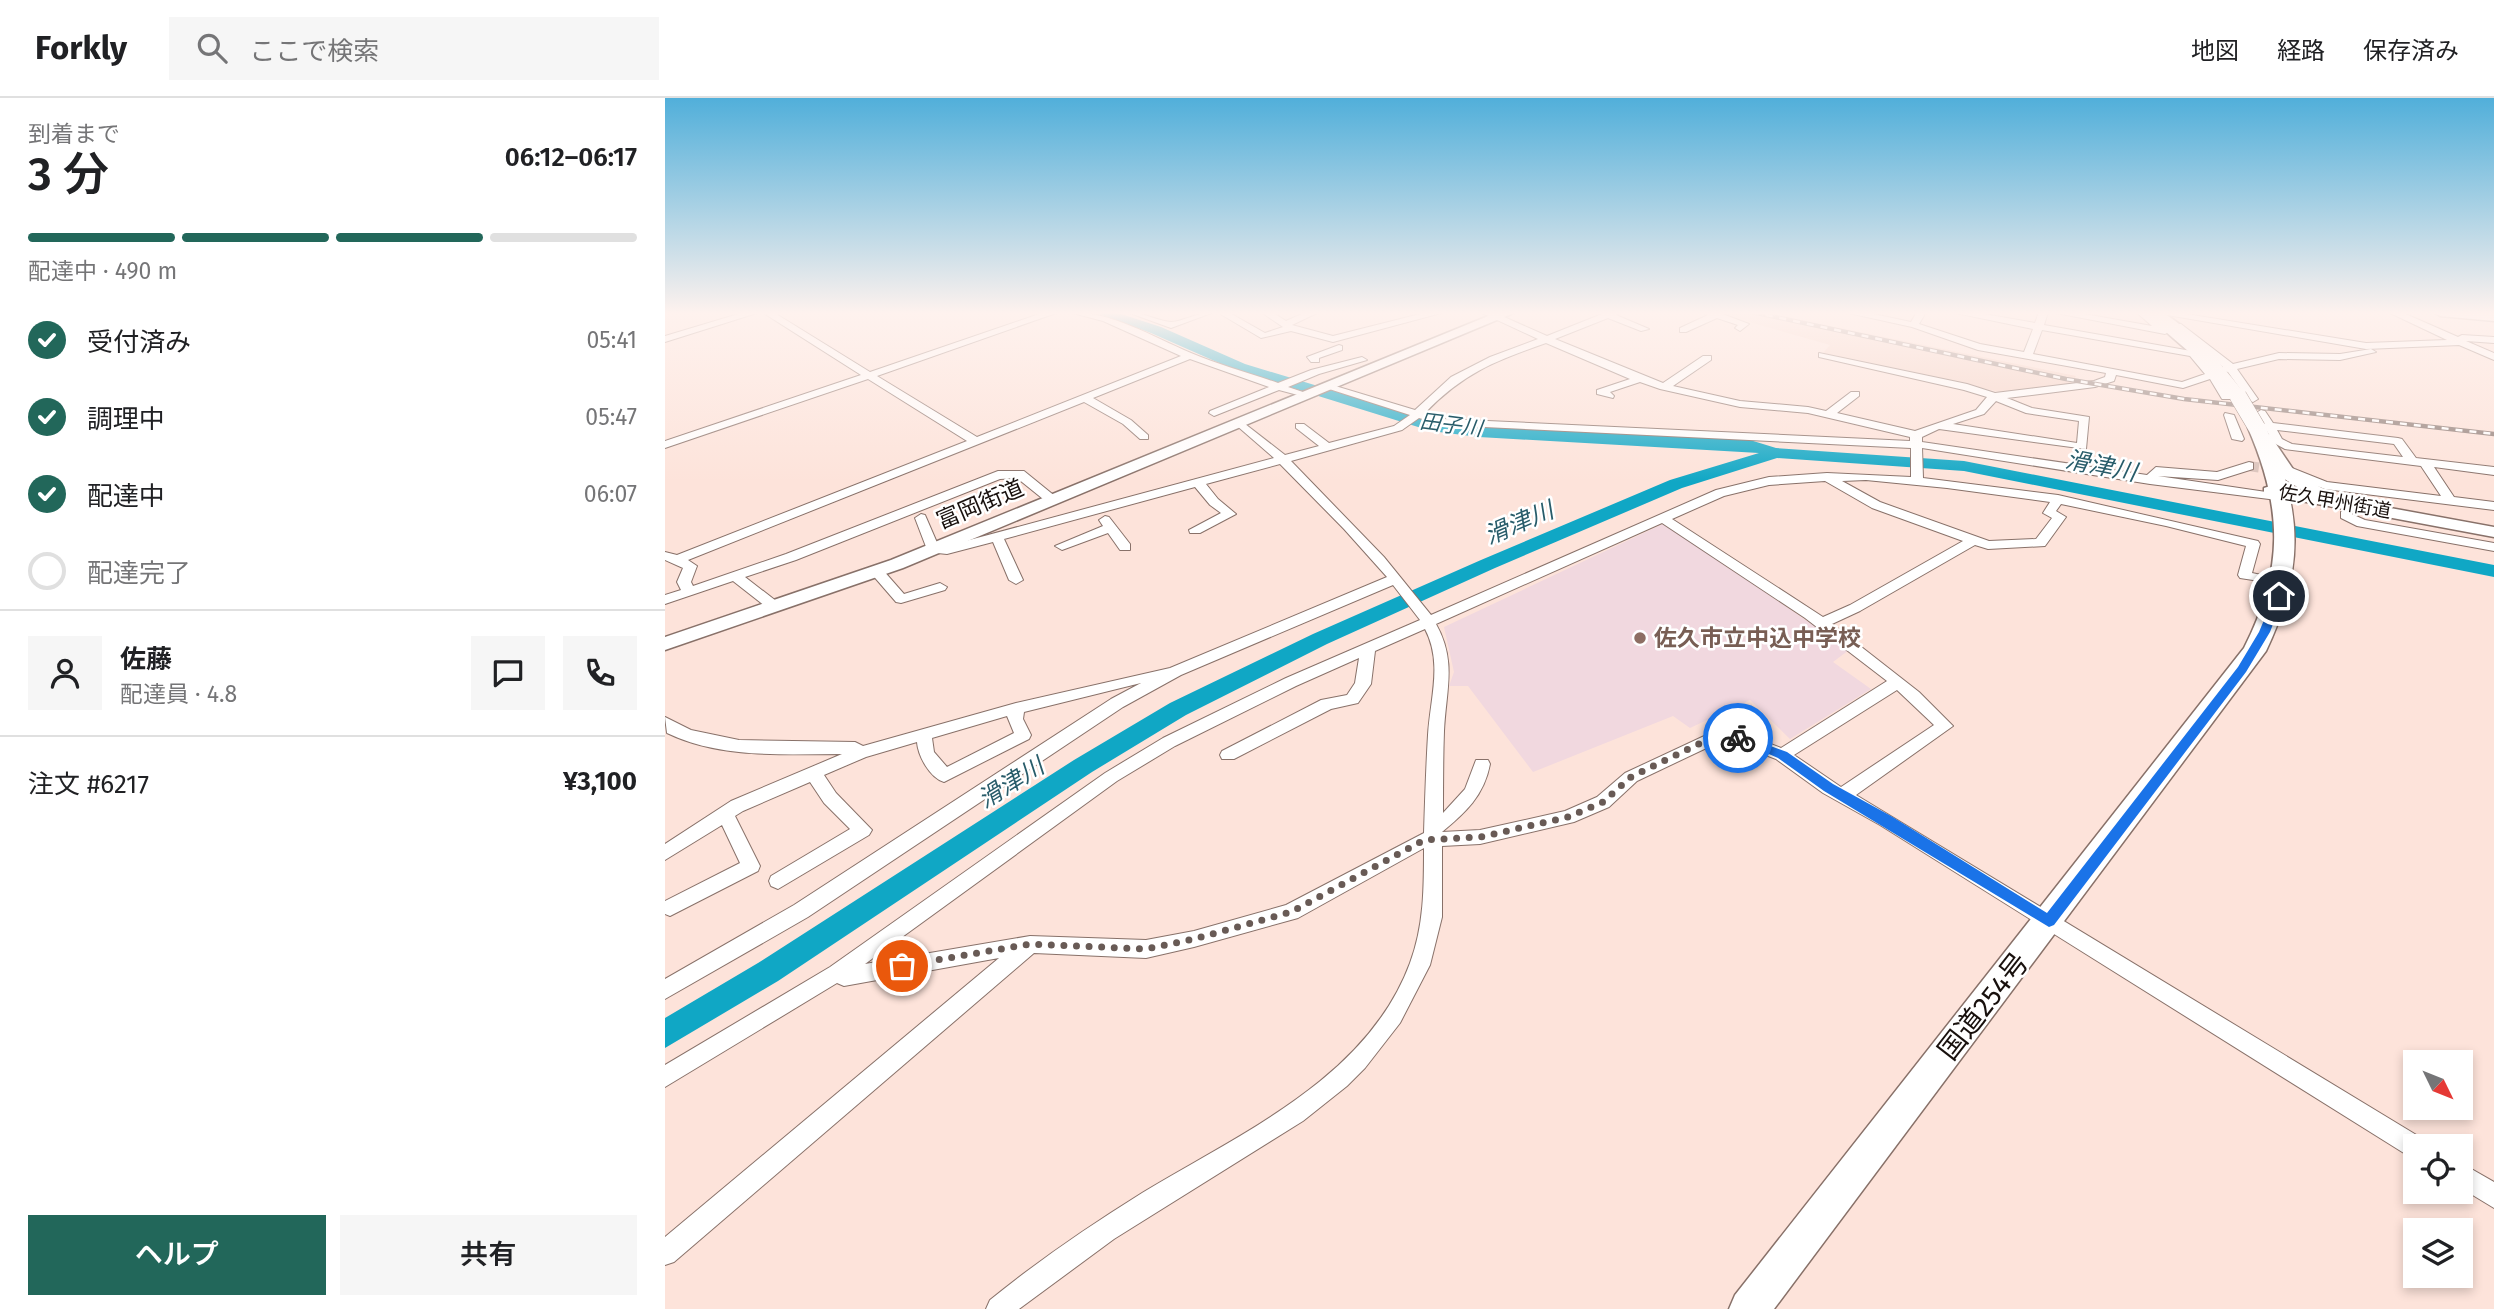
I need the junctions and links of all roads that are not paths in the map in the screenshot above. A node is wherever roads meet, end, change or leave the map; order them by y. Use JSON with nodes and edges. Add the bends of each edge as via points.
{"nodes":[{"id":1,"x":2229,"y":368,"type":"edge"},
{"id":2,"x":859,"y":369,"type":"edge"},
{"id":3,"x":889,"y":369,"type":"edge"},
{"id":4,"x":1159,"y":369,"type":"edge"},
{"id":5,"x":1227,"y":369,"type":"edge"},
{"id":6,"x":1348,"y":369,"type":"edge"},
{"id":7,"x":1360,"y":369,"type":"edge"},
{"id":8,"x":1479,"y":369,"type":"edge"},
{"id":9,"x":1614,"y":369,"type":"edge"},
{"id":10,"x":1691,"y":369,"type":"edge"},
{"id":11,"x":1884,"y":369,"type":"edge"},
{"id":12,"x":2098,"y":369,"type":"edge"},
{"id":13,"x":2208,"y":369,"type":"edge"},
{"id":14,"x":2219,"y":369,"type":"edge"},
{"id":15,"x":2112,"y":371,"type":"junction"},
{"id":16,"x":870,"y":375,"type":"junction"},
{"id":17,"x":2214,"y":375,"type":"junction"},
{"id":18,"x":1639,"y":379,"type":"junction"},
{"id":19,"x":1664,"y":387,"type":"junction"},
{"id":20,"x":1282,"y":388,"type":"junction"},
{"id":21,"x":1316,"y":392,"type":"junction"},
{"id":22,"x":1601,"y":392,"type":"dead end"},
{"id":23,"x":1855,"y":394,"type":"dead end"},
{"id":24,"x":1994,"y":396,"type":"junction"},
{"id":25,"x":2239,"y":397,"type":"junction"},
{"id":26,"x":1085,"y":398,"type":"junction"},
{"id":27,"x":1214,"y":413,"type":"dead end"},
{"id":28,"x":1828,"y":415,"type":"junction"},
{"id":29,"x":2229,"y":415,"type":"dead end"},
{"id":30,"x":1416,"y":416,"type":"junction"},
{"id":31,"x":1903,"y":419,"type":"dead end"},
{"id":32,"x":1240,"y":423,"type":"junction"},
{"id":33,"x":1938,"y":425,"type":"junction"},
{"id":34,"x":2029,"y":425,"type":"junction"},
{"id":35,"x":1300,"y":426,"type":"dead end"},
{"id":36,"x":2255,"y":427,"type":"junction"},
{"id":37,"x":1891,"y":429,"type":"junction"},
{"id":38,"x":1144,"y":437,"type":"dead end"},
{"id":39,"x":976,"y":440,"type":"junction"},
{"id":40,"x":1915,"y":442,"type":"junction"},
{"id":41,"x":665,"y":445,"type":"edge"},
{"id":42,"x":1327,"y":447,"type":"junction"},
{"id":43,"x":2289,"y":447,"type":"junction"},
{"id":44,"x":1282,"y":461,"type":"junction"},
{"id":45,"x":2412,"y":461,"type":"junction"},
{"id":46,"x":2425,"y":463,"type":"junction"},
{"id":47,"x":2249,"y":466,"type":"tunnel mouth"},
{"id":48,"x":2494,"y":471,"type":"edge"},
{"id":49,"x":1833,"y":478,"type":"junction"},
{"id":50,"x":2150,"y":480,"type":"junction"},
{"id":51,"x":1917,"y":481,"type":"junction"},
{"id":52,"x":1198,"y":482,"type":"junction"},
{"id":53,"x":2278,"y":498,"type":"junction"},
{"id":54,"x":2058,"y":499,"type":"junction"},
{"id":55,"x":1052,"y":500,"type":"junction"},
{"id":56,"x":2450,"y":500,"type":"junction"},
{"id":57,"x":2494,"y":506,"type":"edge"},
{"id":58,"x":1098,"y":509,"type":"junction"},
{"id":59,"x":2406,"y":514,"type":"junction"},
{"id":60,"x":2345,"y":515,"type":"dead end"},
{"id":61,"x":921,"y":518,"type":"dead end"},
{"id":62,"x":1663,"y":518,"type":"junction"},
{"id":63,"x":1111,"y":528,"type":"junction"},
{"id":64,"x":1195,"y":530,"type":"dead end"},
{"id":65,"x":2494,"y":532,"type":"edge"},
{"id":66,"x":997,"y":537,"type":"junction"},
{"id":67,"x":2494,"y":538,"type":"edge"},
{"id":68,"x":1974,"y":540,"type":"junction"},
{"id":69,"x":1062,"y":546,"type":"dead end"},
{"id":70,"x":1125,"y":547,"type":"dead end"},
{"id":71,"x":2494,"y":547,"type":"edge"},
{"id":72,"x":933,"y":549,"type":"junction"},
{"id":73,"x":671,"y":558,"type":"edge"},
{"id":74,"x":877,"y":572,"type":"junction"},
{"id":75,"x":735,"y":576,"type":"junction"},
{"id":76,"x":2261,"y":579,"type":"dead end"},
{"id":77,"x":1016,"y":580,"type":"dead end"},
{"id":78,"x":1394,"y":580,"type":"junction"},
{"id":79,"x":940,"y":587,"type":"dead end"},
{"id":80,"x":688,"y":591,"type":"junction"},
{"id":81,"x":665,"y":600,"type":"edge"},
{"id":82,"x":775,"y":607,"type":"junction"},
{"id":83,"x":1429,"y":622,"type":"junction"},
{"id":84,"x":1822,"y":623,"type":"junction"},
{"id":85,"x":665,"y":644,"type":"edge"},
{"id":86,"x":1369,"y":647,"type":"junction"},
{"id":87,"x":1176,"y":671,"type":"junction"},
{"id":88,"x":1896,"y":683,"type":"junction"},
{"id":89,"x":1016,"y":708,"type":"junction"},
{"id":90,"x":666,"y":726,"type":"edge"},
{"id":91,"x":924,"y":735,"type":"junction"},
{"id":92,"x":860,"y":753,"type":"junction"},
{"id":93,"x":1228,"y":755,"type":"dead end"},
{"id":94,"x":1783,"y":755,"type":"junction"},
{"id":95,"x":1482,"y":764,"type":"dead end"},
{"id":96,"x":814,"y":774,"type":"junction"},
{"id":97,"x":1844,"y":794,"type":"junction"},
{"id":98,"x":725,"y":814,"type":"junction"},
{"id":99,"x":1434,"y":833,"type":"junction"},
{"id":100,"x":665,"y":853,"type":"edge"},
{"id":101,"x":778,"y":881,"type":"dead end"},
{"id":102,"x":670,"y":908,"type":"dead end"},
{"id":103,"x":2049,"y":921,"type":"junction"},
{"id":104,"x":1030,"y":944,"type":"junction"},
{"id":105,"x":837,"y":973,"type":"junction"},
{"id":106,"x":665,"y":990,"type":"edge"},
{"id":107,"x":665,"y":1077,"type":"edge"},
{"id":108,"x":2403,"y":1140,"type":"edge"},
{"id":109,"x":2473,"y":1183,"type":"edge"},
{"id":110,"x":2494,"y":1196,"type":"edge"},
{"id":111,"x":665,"y":1253,"type":"edge"},
{"id":112,"x":999,"y":1309,"type":"edge"},
{"id":113,"x":1749,"y":1309,"type":"edge"}],
"edges":[{"from":1,"to":25,"type":"street"},
{"from":2,"to":16,"type":"street"},
{"from":3,"to":16,"type":"street"},
{"from":4,"to":26,"type":"street"},
{"from":5,"to":20,"type":"street"},
{"from":6,"to":20,"type":"street"},
{"from":7,"to":21,"type":"main road","name":"富岡街道"},
{"from":8,"to":30,"type":"street","via":[[1439,391]]},
{"from":9,"to":18,"type":"street"},
{"from":10,"to":19,"type":"street"},
{"from":11,"to":24,"type":"street"},
{"from":12,"to":15,"type":"street"},
{"from":13,"to":17,"type":"street"},
{"from":14,"to":25,"type":"highway"},
{"from":15,"to":17,"type":"street","via":[[2183,385]]},
{"from":15,"to":24,"type":"street","via":[[2110,379],[2087,386]]},
{"from":16,"to":39,"type":"street"},
{"from":16,"to":41,"type":"street"},
{"from":17,"to":25,"type":"street"},
{"from":18,"to":19,"type":"street"},
{"from":18,"to":22,"type":"street"},
{"from":19,"to":28,"type":"street","via":[[1740,404]]},
{"from":20,"to":21,"type":"street"},
{"from":20,"to":27,"type":"street"},
{"from":21,"to":30,"type":"street"},
{"from":21,"to":32,"type":"main road","name":"富岡街道"},
{"from":23,"to":28,"type":"street"},
{"from":24,"to":33,"type":"street","via":[[1980,412]]},
{"from":24,"to":34,"type":"street"},
{"from":25,"to":36,"type":"highway","name":"国道254号","bridge":true},
{"from":26,"to":38,"type":"street"},
{"from":26,"to":39,"type":"street"},
{"from":28,"to":37,"type":"street"},
{"from":29,"to":36,"type":"street"},
{"from":30,"to":40,"type":"street","via":[[1475,425]]},
{"from":30,"to":42,"type":"street","via":[[1402,426]]},
{"from":31,"to":37,"type":"street"},
{"from":32,"to":44,"type":"street"},
{"from":32,"to":55,"type":"main road","name":"富岡街道"},
{"from":33,"to":34,"type":"street"},
{"from":33,"to":40,"type":"street"},
{"from":34,"to":34,"type":"street","via":[[2082,447],[2085,419]]},
{"from":35,"to":42,"type":"street"},
{"from":36,"to":43,"type":"street"},
{"from":36,"to":45,"type":"street","via":[[2398,441]]},
{"from":36,"to":53,"type":"highway","name":"国道254号"},
{"from":36,"to":59,"type":"main road","via":[[2289,475],[2303,486]]},
{"from":37,"to":40,"type":"street"},
{"from":39,"to":73,"type":"street"},
{"from":40,"to":50,"type":"street"},
{"from":40,"to":51,"type":"street"},
{"from":42,"to":44,"type":"street"},
{"from":43,"to":45,"type":"street"},
{"from":43,"to":56,"type":"street","via":[[2298,473],[2338,491]]},
{"from":44,"to":52,"type":"street"},
{"from":44,"to":78,"type":"street"},
{"from":45,"to":46,"type":"street"},
{"from":46,"to":48,"type":"street"},
{"from":46,"to":56,"type":"street"},
{"from":47,"to":50,"type":"street","via":[[2218,477],[2156,471]]},
{"from":49,"to":51,"type":"street"},
{"from":49,"to":62,"type":"street","via":[[1803,477],[1745,486]]},
{"from":49,"to":68,"type":"street","via":[[1876,505]]},
{"from":50,"to":53,"type":"street"},
{"from":51,"to":54,"type":"street"},
{"from":52,"to":58,"type":"street"},
{"from":52,"to":64,"type":"street","via":[[1230,514]]},
{"from":53,"to":59,"type":"main road","name":"佐久甲州街道"},
{"from":53,"to":67,"type":"main road","name":"佐久甲州街道"},
{"from":53,"to":103,"type":"highway","name":"国道254号","via":[[2287,548],[2273,613],[2242,669]]},
{"from":54,"to":68,"type":"street","via":[[2049,513],[2060,517],[2036,545],[1991,546]]},
{"from":54,"to":76,"type":"street","via":[[2253,544],[2245,575]]},
{"from":55,"to":72,"type":"main road","name":"富岡街道"},
{"from":55,"to":75,"type":"street","via":[[1020,474],[1003,474]]},
{"from":56,"to":57,"type":"street"},
{"from":58,"to":63,"type":"street"},
{"from":58,"to":66,"type":"street"},
{"from":59,"to":65,"type":"main road","name":"佐久甲州街道"},
{"from":60,"to":71,"type":"street","via":[[2362,523]]},
{"from":61,"to":72,"type":"street"},
{"from":62,"to":83,"type":"street"},
{"from":62,"to":84,"type":"street"},
{"from":63,"to":69,"type":"street"},
{"from":63,"to":70,"type":"street"},
{"from":66,"to":72,"type":"street","via":[[947,550]]},
{"from":66,"to":77,"type":"street"},
{"from":68,"to":84,"type":"street"},
{"from":72,"to":74,"type":"main road","name":"富岡街道"},
{"from":73,"to":80,"type":"street","via":[[690,566],[684,582]]},
{"from":74,"to":79,"type":"street","via":[[901,599]]},
{"from":74,"to":82,"type":"main road","name":"富岡街道"},
{"from":75,"to":80,"type":"street"},
{"from":75,"to":82,"type":"street"},
{"from":78,"to":83,"type":"street"},
{"from":78,"to":87,"type":"street"},
{"from":80,"to":81,"type":"street"},
{"from":82,"to":85,"type":"main road","name":"富岡街道"},
{"from":83,"to":86,"type":"street"},
{"from":83,"to":99,"type":"street","via":[[1443,666],[1437,709]]},
{"from":84,"to":88,"type":"street"},
{"from":86,"to":93,"type":"street","via":[[1363,684],[1352,699],[1327,704]]},
{"from":86,"to":105,"type":"street","via":[[1215,717],[1111,777]]},
{"from":87,"to":89,"type":"street"},
{"from":87,"to":106,"type":"street","via":[[1075,729],[801,911]]},
{"from":88,"to":94,"type":"street"},
{"from":88,"to":97,"type":"street","via":[[1945,726]]},
{"from":89,"to":91,"type":"street"},
{"from":89,"to":91,"type":"street","via":[[1015,719],[1023,735],[944,776],[926,753]]},
{"from":90,"to":92,"type":"street","via":[[732,745],[786,751],[855,748]]},
{"from":91,"to":92,"type":"street"},
{"from":92,"to":96,"type":"street"},
{"from":94,"to":97,"type":"street"},
{"from":94,"to":99,"type":"street","via":[[1739,738],[1715,737],[1631,777],[1603,802],[1568,817],[1481,837]]},
{"from":95,"to":99,"type":"street","via":[[1480,778],[1457,811]]},
{"from":96,"to":98,"type":"street"},
{"from":96,"to":101,"type":"street","via":[[830,798],[863,830]]},
{"from":97,"to":103,"type":"street"},
{"from":98,"to":100,"type":"street"},
{"from":98,"to":102,"type":"street","via":[[751,866]]},
{"from":99,"to":104,"type":"street","via":[[1291,912],[1194,939],[1146,949]]},
{"from":99,"to":112,"type":"street","via":[[1433,908],[1425,950],[1393,1016],[1355,1063],[1228,1156],[1091,1241]]},
{"from":103,"to":108,"type":"street"},
{"from":103,"to":113,"type":"highway","name":"国道254号"},
{"from":104,"to":105,"type":"street","via":[[844,977]]},
{"from":104,"to":111,"type":"street"},
{"from":105,"to":107,"type":"street"},
{"from":109,"to":110,"type":"street"}]}
